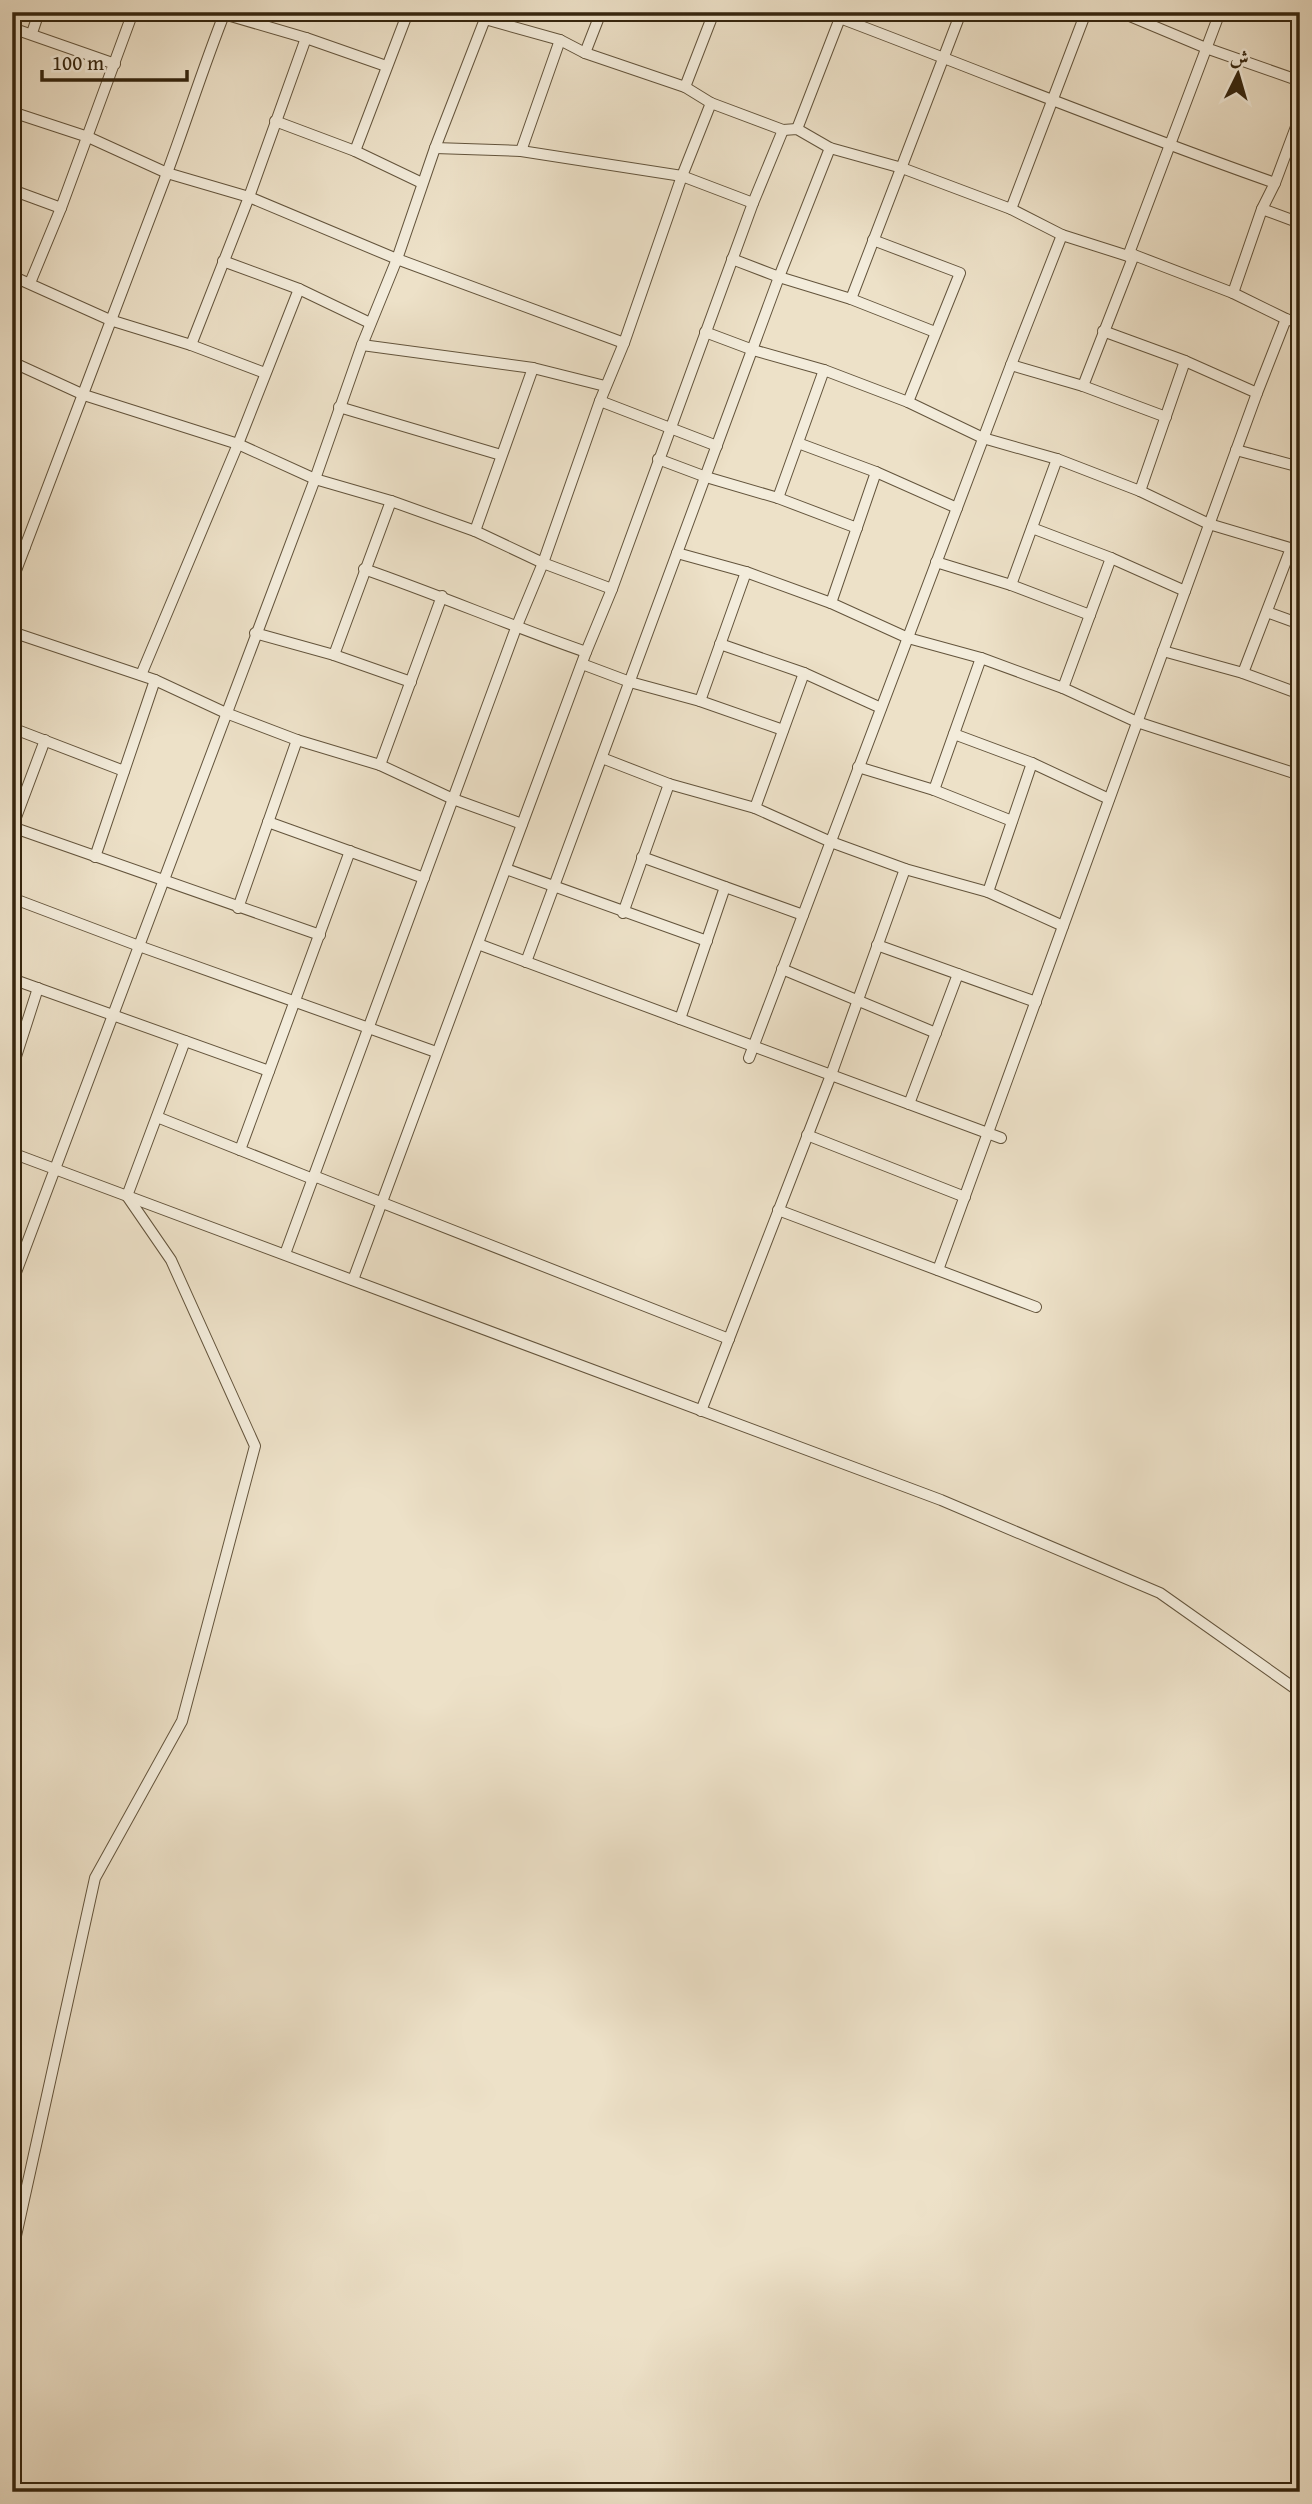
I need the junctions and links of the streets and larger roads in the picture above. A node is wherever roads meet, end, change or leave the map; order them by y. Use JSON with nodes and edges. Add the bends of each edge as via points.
{"nodes":[{"id":1,"x":39,"y":12,"type":"edge"},
{"id":2,"x":133,"y":12,"type":"edge"},
{"id":3,"x":408,"y":12,"type":"edge"},
{"id":4,"x":601,"y":12,"type":"edge"},
{"id":5,"x":714,"y":12,"type":"edge"},
{"id":6,"x":824,"y":12,"type":"edge"},
{"id":7,"x":961,"y":12,"type":"edge"},
{"id":8,"x":1086,"y":12,"type":"edge"},
{"id":9,"x":1119,"y":12,"type":"edge"},
{"id":10,"x":1220,"y":12,"type":"edge"},
{"id":11,"x":222,"y":13,"type":"edge"},
{"id":12,"x":841,"y":15,"type":"edge"},
{"id":13,"x":482,"y":16,"type":"edge"},
{"id":14,"x":12,"y":28,"type":"edge"},
{"id":15,"x":32,"y":33,"type":"junction"},
{"id":16,"x":306,"y":38,"type":"junction"},
{"id":17,"x":560,"y":40,"type":"junction"},
{"id":18,"x":1206,"y":48,"type":"junction"},
{"id":19,"x":585,"y":53,"type":"junction"},
{"id":20,"x":944,"y":58,"type":"junction"},
{"id":21,"x":115,"y":64,"type":"junction"},
{"id":22,"x":386,"y":66,"type":"junction"},
{"id":23,"x":1300,"y":81,"type":"edge"},
{"id":24,"x":685,"y":87,"type":"junction"},
{"id":25,"x":1054,"y":99,"type":"junction"},
{"id":26,"x":711,"y":103,"type":"junction"},
{"id":27,"x":12,"y":112,"type":"edge"},
{"id":28,"x":1300,"y":116,"type":"edge"},
{"id":29,"x":275,"y":121,"type":"junction"},
{"id":30,"x":797,"y":129,"type":"junction"},
{"id":31,"x":783,"y":130,"type":"junction"},
{"id":32,"x":88,"y":137,"type":"junction"},
{"id":33,"x":1170,"y":146,"type":"junction"},
{"id":34,"x":435,"y":148,"type":"junction"},
{"id":35,"x":830,"y":148,"type":"junction"},
{"id":36,"x":355,"y":151,"type":"junction"},
{"id":37,"x":521,"y":151,"type":"junction"},
{"id":38,"x":902,"y":168,"type":"junction"},
{"id":39,"x":167,"y":173,"type":"junction"},
{"id":40,"x":682,"y":176,"type":"junction"},
{"id":41,"x":422,"y":183,"type":"junction"},
{"id":42,"x":1275,"y":183,"type":"junction"},
{"id":43,"x":12,"y":190,"type":"edge"},
{"id":44,"x":249,"y":197,"type":"junction"},
{"id":45,"x":753,"y":203,"type":"junction"},
{"id":46,"x":61,"y":208,"type":"junction"},
{"id":47,"x":1011,"y":209,"type":"junction"},
{"id":48,"x":1262,"y":209,"type":"junction"},
{"id":49,"x":1300,"y":223,"type":"edge"},
{"id":50,"x":1062,"y":235,"type":"junction"},
{"id":51,"x":873,"y":240,"type":"junction"},
{"id":52,"x":1131,"y":256,"type":"junction"},
{"id":53,"x":397,"y":258,"type":"junction"},
{"id":54,"x":732,"y":259,"type":"junction"},
{"id":55,"x":223,"y":261,"type":"junction"},
{"id":56,"x":12,"y":276,"type":"edge"},
{"id":57,"x":779,"y":277,"type":"junction"},
{"id":58,"x":30,"y":283,"type":"junction"},
{"id":59,"x":299,"y":289,"type":"junction"},
{"id":60,"x":1233,"y":293,"type":"junction"},
{"id":61,"x":851,"y":299,"type":"junction"},
{"id":62,"x":1286,"y":319,"type":"junction"},
{"id":63,"x":110,"y":320,"type":"junction"},
{"id":64,"x":370,"y":323,"type":"junction"},
{"id":65,"x":1300,"y":323,"type":"edge"},
{"id":66,"x":1104,"y":331,"type":"junction"},
{"id":67,"x":705,"y":332,"type":"junction"},
{"id":68,"x":935,"y":332,"type":"junction"},
{"id":69,"x":624,"y":343,"type":"junction"},
{"id":70,"x":191,"y":345,"type":"junction"},
{"id":71,"x":362,"y":345,"type":"junction"},
{"id":72,"x":752,"y":350,"type":"junction"},
{"id":73,"x":1185,"y":361,"type":"junction"},
{"id":74,"x":12,"y":362,"type":"edge"},
{"id":75,"x":1011,"y":365,"type":"junction"},
{"id":76,"x":533,"y":368,"type":"junction"},
{"id":77,"x":824,"y":370,"type":"junction"},
{"id":78,"x":265,"y":373,"type":"junction"},
{"id":79,"x":605,"y":386,"type":"junction"},
{"id":80,"x":1083,"y":386,"type":"junction"},
{"id":81,"x":1256,"y":393,"type":"junction"},
{"id":82,"x":84,"y":395,"type":"junction"},
{"id":83,"x":600,"y":401,"type":"junction"},
{"id":84,"x":908,"y":402,"type":"junction"},
{"id":85,"x":339,"y":407,"type":"junction"},
{"id":86,"x":1166,"y":417,"type":"junction"},
{"id":87,"x":669,"y":428,"type":"junction"},
{"id":88,"x":983,"y":438,"type":"junction"},
{"id":89,"x":798,"y":443,"type":"junction"},
{"id":90,"x":238,"y":444,"type":"junction"},
{"id":91,"x":717,"y":446,"type":"junction"},
{"id":92,"x":1236,"y":450,"type":"junction"},
{"id":93,"x":500,"y":455,"type":"junction"},
{"id":94,"x":658,"y":459,"type":"junction"},
{"id":95,"x":1057,"y":459,"type":"junction"},
{"id":96,"x":1300,"y":467,"type":"edge"},
{"id":97,"x":876,"y":472,"type":"junction"},
{"id":98,"x":706,"y":477,"type":"junction"},
{"id":99,"x":315,"y":479,"type":"junction"},
{"id":100,"x":1140,"y":491,"type":"junction"},
{"id":101,"x":778,"y":498,"type":"junction"},
{"id":102,"x":391,"y":501,"type":"junction"},
{"id":103,"x":957,"y":508,"type":"junction"},
{"id":104,"x":1209,"y":524,"type":"junction"},
{"id":105,"x":857,"y":528,"type":"junction"},
{"id":106,"x":1032,"y":528,"type":"junction"},
{"id":107,"x":475,"y":531,"type":"junction"},
{"id":108,"x":12,"y":541,"type":"edge"},
{"id":109,"x":25,"y":547,"type":"junction"},
{"id":110,"x":1296,"y":550,"type":"edge"},
{"id":111,"x":677,"y":553,"type":"junction"},
{"id":112,"x":1111,"y":558,"type":"junction"},
{"id":113,"x":936,"y":562,"type":"junction"},
{"id":114,"x":543,"y":563,"type":"junction"},
{"id":115,"x":364,"y":569,"type":"junction"},
{"id":116,"x":746,"y":572,"type":"junction"},
{"id":117,"x":12,"y":581,"type":"edge"},
{"id":118,"x":1011,"y":585,"type":"junction"},
{"id":119,"x":612,"y":589,"type":"junction"},
{"id":120,"x":1185,"y":591,"type":"junction"},
{"id":121,"x":442,"y":596,"type":"junction"},
{"id":122,"x":831,"y":603,"type":"junction"},
{"id":123,"x":1267,"y":612,"type":"junction"},
{"id":124,"x":1090,"y":615,"type":"junction"},
{"id":125,"x":1300,"y":624,"type":"edge"},
{"id":126,"x":516,"y":628,"type":"junction"},
{"id":127,"x":12,"y":632,"type":"edge"},
{"id":128,"x":255,"y":633,"type":"junction"},
{"id":129,"x":908,"y":638,"type":"junction"},
{"id":130,"x":720,"y":644,"type":"junction"},
{"id":131,"x":1163,"y":650,"type":"junction"},
{"id":132,"x":586,"y":652,"type":"junction"},
{"id":133,"x":334,"y":654,"type":"junction"},
{"id":134,"x":981,"y":658,"type":"junction"},
{"id":135,"x":582,"y":664,"type":"junction"},
{"id":136,"x":803,"y":673,"type":"junction"},
{"id":137,"x":1243,"y":673,"type":"junction"},
{"id":138,"x":141,"y":675,"type":"junction"},
{"id":139,"x":155,"y":680,"type":"junction"},
{"id":140,"x":411,"y":682,"type":"junction"},
{"id":141,"x":630,"y":682,"type":"junction"},
{"id":142,"x":1063,"y":688,"type":"junction"},
{"id":143,"x":1300,"y":694,"type":"edge"},
{"id":144,"x":700,"y":701,"type":"junction"},
{"id":145,"x":881,"y":708,"type":"junction"},
{"id":146,"x":226,"y":713,"type":"junction"},
{"id":147,"x":1137,"y":722,"type":"junction"},
{"id":148,"x":12,"y":728,"type":"edge"},
{"id":149,"x":783,"y":730,"type":"junction"},
{"id":150,"x":954,"y":734,"type":"junction"},
{"id":151,"x":45,"y":740,"type":"junction"},
{"id":152,"x":297,"y":740,"type":"junction"},
{"id":153,"x":602,"y":758,"type":"junction"},
{"id":154,"x":1300,"y":762,"type":"edge"},
{"id":155,"x":1032,"y":763,"type":"junction"},
{"id":156,"x":380,"y":765,"type":"junction"},
{"id":157,"x":859,"y":767,"type":"junction"},
{"id":158,"x":124,"y":771,"type":"junction"},
{"id":159,"x":1298,"y":774,"type":"edge"},
{"id":160,"x":669,"y":783,"type":"junction"},
{"id":161,"x":933,"y":790,"type":"junction"},
{"id":162,"x":453,"y":799,"type":"junction"},
{"id":163,"x":1109,"y":799,"type":"junction"},
{"id":164,"x":755,"y":808,"type":"junction"},
{"id":165,"x":1012,"y":821,"type":"junction"},
{"id":166,"x":268,"y":822,"type":"junction"},
{"id":167,"x":522,"y":824,"type":"junction"},
{"id":168,"x":12,"y":828,"type":"edge"},
{"id":169,"x":831,"y":842,"type":"junction"},
{"id":170,"x":350,"y":851,"type":"junction"},
{"id":171,"x":642,"y":856,"type":"junction"},
{"id":172,"x":95,"y":857,"type":"junction"},
{"id":173,"x":506,"y":869,"type":"junction"},
{"id":174,"x":905,"y":869,"type":"junction"},
{"id":175,"x":424,"y":878,"type":"junction"},
{"id":176,"x":163,"y":881,"type":"junction"},
{"id":177,"x":725,"y":887,"type":"junction"},
{"id":178,"x":554,"y":888,"type":"junction"},
{"id":179,"x":988,"y":892,"type":"junction"},
{"id":180,"x":12,"y":898,"type":"edge"},
{"id":181,"x":238,"y":908,"type":"junction"},
{"id":182,"x":623,"y":913,"type":"junction"},
{"id":183,"x":803,"y":915,"type":"junction"},
{"id":184,"x":1063,"y":926,"type":"junction"},
{"id":185,"x":320,"y":936,"type":"junction"},
{"id":186,"x":707,"y":941,"type":"junction"},
{"id":187,"x":478,"y":944,"type":"junction"},
{"id":188,"x":877,"y":945,"type":"junction"},
{"id":189,"x":139,"y":946,"type":"junction"},
{"id":190,"x":526,"y":962,"type":"junction"},
{"id":191,"x":782,"y":969,"type":"junction"},
{"id":192,"x":958,"y":974,"type":"junction"},
{"id":193,"x":12,"y":979,"type":"edge"},
{"id":194,"x":38,"y":988,"type":"junction"},
{"id":195,"x":858,"y":1000,"type":"junction"},
{"id":196,"x":296,"y":1002,"type":"junction"},
{"id":197,"x":1036,"y":1002,"type":"junction"},
{"id":198,"x":114,"y":1015,"type":"junction"},
{"id":199,"x":680,"y":1019,"type":"junction"},
{"id":200,"x":370,"y":1028,"type":"junction"},
{"id":201,"x":936,"y":1033,"type":"junction"},
{"id":202,"x":185,"y":1041,"type":"junction"},
{"id":203,"x":753,"y":1046,"type":"junction"},
{"id":204,"x":436,"y":1052,"type":"junction"},
{"id":205,"x":749,"y":1058,"type":"dead end"},
{"id":206,"x":12,"y":1068,"type":"edge"},
{"id":207,"x":270,"y":1071,"type":"junction"},
{"id":208,"x":831,"y":1075,"type":"junction"},
{"id":209,"x":909,"y":1104,"type":"junction"},
{"id":210,"x":157,"y":1117,"type":"junction"},
{"id":211,"x":988,"y":1133,"type":"junction"},
{"id":212,"x":807,"y":1135,"type":"junction"},
{"id":213,"x":1001,"y":1138,"type":"dead end"},
{"id":214,"x":240,"y":1150,"type":"junction"},
{"id":215,"x":12,"y":1153,"type":"edge"},
{"id":216,"x":57,"y":1170,"type":"junction"},
{"id":217,"x":313,"y":1177,"type":"junction"},
{"id":218,"x":127,"y":1196,"type":"junction"},
{"id":219,"x":965,"y":1197,"type":"junction"},
{"id":220,"x":382,"y":1203,"type":"junction"},
{"id":221,"x":778,"y":1210,"type":"junction"},
{"id":222,"x":285,"y":1254,"type":"junction"},
{"id":223,"x":938,"y":1270,"type":"junction"},
{"id":224,"x":353,"y":1280,"type":"junction"},
{"id":225,"x":12,"y":1283,"type":"edge"},
{"id":226,"x":1036,"y":1307,"type":"dead end"},
{"id":227,"x":729,"y":1339,"type":"junction"},
{"id":228,"x":701,"y":1411,"type":"junction"},
{"id":229,"x":1300,"y":1692,"type":"edge"},
{"id":230,"x":12,"y":2254,"type":"edge"}],
"edges":[{"from":1,"to":15,"type":"street"},
{"from":2,"to":21,"type":"street"},
{"from":3,"to":22,"type":"street"},
{"from":4,"to":19,"type":"street"},
{"from":5,"to":24,"type":"street"},
{"from":6,"to":12,"type":"street"},
{"from":7,"to":20,"type":"street"},
{"from":8,"to":25,"type":"street"},
{"from":9,"to":18,"type":"street"},
{"from":10,"to":18,"type":"street"},
{"from":11,"to":16,"type":"street"},
{"from":11,"to":39,"type":"street"},
{"from":12,"to":20,"type":"street"},
{"from":12,"to":30,"type":"street"},
{"from":13,"to":17,"type":"street"},
{"from":13,"to":34,"type":"street"},
{"from":14,"to":15,"type":"street"},
{"from":15,"to":21,"type":"street"},
{"from":16,"to":22,"type":"street"},
{"from":16,"to":29,"type":"street"},
{"from":17,"to":19,"type":"street"},
{"from":17,"to":37,"type":"street"},
{"from":18,"to":23,"type":"street"},
{"from":18,"to":33,"type":"street"},
{"from":19,"to":24,"type":"street"},
{"from":20,"to":25,"type":"street"},
{"from":20,"to":38,"type":"street"},
{"from":21,"to":32,"type":"street"},
{"from":22,"to":36,"type":"street"},
{"from":24,"to":26,"type":"street"},
{"from":25,"to":33,"type":"street"},
{"from":25,"to":47,"type":"street"},
{"from":26,"to":31,"type":"street"},
{"from":26,"to":40,"type":"street"},
{"from":27,"to":32,"type":"street"},
{"from":28,"to":42,"type":"street"},
{"from":29,"to":36,"type":"street"},
{"from":29,"to":44,"type":"street"},
{"from":30,"to":31,"type":"street"},
{"from":30,"to":35,"type":"street"},
{"from":31,"to":45,"type":"street"},
{"from":32,"to":39,"type":"street"},
{"from":32,"to":46,"type":"street"},
{"from":33,"to":42,"type":"street"},
{"from":33,"to":52,"type":"street"},
{"from":34,"to":37,"type":"street"},
{"from":34,"to":41,"type":"street"},
{"from":35,"to":38,"type":"street"},
{"from":35,"to":57,"type":"street"},
{"from":36,"to":41,"type":"street"},
{"from":37,"to":40,"type":"street"},
{"from":38,"to":47,"type":"street"},
{"from":38,"to":51,"type":"street"},
{"from":39,"to":44,"type":"street"},
{"from":39,"to":63,"type":"street"},
{"from":40,"to":45,"type":"street"},
{"from":40,"to":69,"type":"street"},
{"from":41,"to":53,"type":"street"},
{"from":42,"to":48,"type":"street"},
{"from":43,"to":46,"type":"street"},
{"from":44,"to":53,"type":"street"},
{"from":44,"to":55,"type":"street"},
{"from":45,"to":54,"type":"street"},
{"from":46,"to":58,"type":"street"},
{"from":47,"to":50,"type":"street"},
{"from":48,"to":49,"type":"street"},
{"from":48,"to":60,"type":"street"},
{"from":50,"to":52,"type":"street"},
{"from":50,"to":75,"type":"street"},
{"from":51,"to":61,"type":"street"},
{"from":51,"to":68,"type":"street","via":[[960,274]]},
{"from":52,"to":60,"type":"street"},
{"from":52,"to":66,"type":"street"},
{"from":53,"to":64,"type":"street"},
{"from":53,"to":69,"type":"street"},
{"from":54,"to":57,"type":"street"},
{"from":54,"to":67,"type":"street"},
{"from":55,"to":59,"type":"street"},
{"from":55,"to":70,"type":"street"},
{"from":56,"to":58,"type":"street"},
{"from":57,"to":61,"type":"street"},
{"from":57,"to":72,"type":"street"},
{"from":58,"to":63,"type":"street"},
{"from":59,"to":64,"type":"street"},
{"from":59,"to":78,"type":"street"},
{"from":60,"to":62,"type":"street"},
{"from":61,"to":68,"type":"street"},
{"from":62,"to":65,"type":"street"},
{"from":62,"to":81,"type":"street"},
{"from":63,"to":70,"type":"street"},
{"from":63,"to":82,"type":"street"},
{"from":64,"to":71,"type":"street"},
{"from":66,"to":73,"type":"street"},
{"from":66,"to":80,"type":"street"},
{"from":67,"to":72,"type":"street"},
{"from":67,"to":87,"type":"street"},
{"from":68,"to":84,"type":"street"},
{"from":69,"to":79,"type":"street"},
{"from":70,"to":78,"type":"street"},
{"from":71,"to":76,"type":"street"},
{"from":71,"to":85,"type":"street"},
{"from":72,"to":77,"type":"street"},
{"from":72,"to":91,"type":"street"},
{"from":73,"to":81,"type":"street"},
{"from":73,"to":86,"type":"street"},
{"from":74,"to":82,"type":"street"},
{"from":75,"to":80,"type":"street"},
{"from":75,"to":88,"type":"street"},
{"from":76,"to":79,"type":"street"},
{"from":76,"to":93,"type":"street"},
{"from":77,"to":84,"type":"street"},
{"from":77,"to":89,"type":"street"},
{"from":78,"to":90,"type":"street"},
{"from":79,"to":83,"type":"street"},
{"from":80,"to":86,"type":"street"},
{"from":81,"to":92,"type":"street"},
{"from":82,"to":90,"type":"street"},
{"from":82,"to":109,"type":"street"},
{"from":83,"to":87,"type":"street"},
{"from":83,"to":114,"type":"street"},
{"from":84,"to":88,"type":"street"},
{"from":85,"to":93,"type":"street"},
{"from":85,"to":99,"type":"street"},
{"from":86,"to":100,"type":"street"},
{"from":87,"to":91,"type":"street"},
{"from":87,"to":94,"type":"street"},
{"from":88,"to":95,"type":"street"},
{"from":88,"to":103,"type":"street"},
{"from":89,"to":97,"type":"street"},
{"from":89,"to":101,"type":"street"},
{"from":90,"to":99,"type":"street"},
{"from":90,"to":138,"type":"street"},
{"from":91,"to":98,"type":"street"},
{"from":92,"to":96,"type":"street"},
{"from":92,"to":104,"type":"street"},
{"from":93,"to":107,"type":"street"},
{"from":94,"to":98,"type":"street"},
{"from":94,"to":119,"type":"street"},
{"from":95,"to":100,"type":"street"},
{"from":95,"to":106,"type":"street"},
{"from":97,"to":103,"type":"street"},
{"from":97,"to":105,"type":"street"},
{"from":98,"to":101,"type":"street"},
{"from":98,"to":111,"type":"street"},
{"from":99,"to":102,"type":"street"},
{"from":99,"to":128,"type":"street"},
{"from":100,"to":104,"type":"street"},
{"from":101,"to":105,"type":"street"},
{"from":102,"to":107,"type":"street"},
{"from":102,"to":115,"type":"street"},
{"from":103,"to":113,"type":"street"},
{"from":104,"to":110,"type":"street"},
{"from":104,"to":120,"type":"street"},
{"from":105,"to":122,"type":"street"},
{"from":106,"to":112,"type":"street"},
{"from":106,"to":118,"type":"street"},
{"from":107,"to":114,"type":"street"},
{"from":108,"to":109,"type":"street"},
{"from":109,"to":117,"type":"street"},
{"from":110,"to":123,"type":"street"},
{"from":111,"to":116,"type":"street"},
{"from":111,"to":141,"type":"street"},
{"from":112,"to":120,"type":"street"},
{"from":112,"to":124,"type":"street"},
{"from":113,"to":118,"type":"street"},
{"from":113,"to":129,"type":"street"},
{"from":114,"to":119,"type":"street"},
{"from":114,"to":126,"type":"street"},
{"from":115,"to":121,"type":"street"},
{"from":115,"to":133,"type":"street"},
{"from":116,"to":122,"type":"street"},
{"from":116,"to":130,"type":"street"},
{"from":118,"to":124,"type":"street"},
{"from":119,"to":132,"type":"street"},
{"from":120,"to":131,"type":"street"},
{"from":121,"to":126,"type":"street"},
{"from":121,"to":140,"type":"street"},
{"from":122,"to":129,"type":"street"},
{"from":123,"to":125,"type":"street"},
{"from":123,"to":137,"type":"street"},
{"from":124,"to":142,"type":"street"},
{"from":126,"to":132,"type":"street"},
{"from":126,"to":162,"type":"street"},
{"from":127,"to":138,"type":"street"},
{"from":128,"to":133,"type":"street"},
{"from":128,"to":146,"type":"street"},
{"from":129,"to":134,"type":"street"},
{"from":129,"to":145,"type":"street"},
{"from":130,"to":136,"type":"street"},
{"from":130,"to":144,"type":"street"},
{"from":131,"to":137,"type":"street"},
{"from":131,"to":147,"type":"street"},
{"from":132,"to":135,"type":"street"},
{"from":133,"to":140,"type":"street"},
{"from":134,"to":142,"type":"street"},
{"from":134,"to":150,"type":"street"},
{"from":135,"to":141,"type":"street"},
{"from":135,"to":167,"type":"street"},
{"from":136,"to":145,"type":"street"},
{"from":136,"to":149,"type":"street"},
{"from":137,"to":143,"type":"street"},
{"from":138,"to":139,"type":"street"},
{"from":139,"to":146,"type":"street"},
{"from":139,"to":158,"type":"street"},
{"from":140,"to":156,"type":"street"},
{"from":141,"to":144,"type":"street"},
{"from":141,"to":153,"type":"street"},
{"from":142,"to":147,"type":"street"},
{"from":144,"to":149,"type":"street"},
{"from":145,"to":157,"type":"street"},
{"from":146,"to":152,"type":"street"},
{"from":146,"to":176,"type":"street"},
{"from":147,"to":159,"type":"street"},
{"from":147,"to":163,"type":"street"},
{"from":148,"to":151,"type":"street"},
{"from":149,"to":164,"type":"street"},
{"from":150,"to":155,"type":"street"},
{"from":150,"to":161,"type":"street"},
{"from":151,"to":158,"type":"street"},
{"from":151,"to":168,"type":"street"},
{"from":152,"to":156,"type":"street"},
{"from":152,"to":166,"type":"street"},
{"from":153,"to":160,"type":"street"},
{"from":153,"to":178,"type":"street"},
{"from":154,"to":159,"type":"street"},
{"from":155,"to":163,"type":"street"},
{"from":155,"to":165,"type":"street"},
{"from":156,"to":162,"type":"street"},
{"from":157,"to":161,"type":"street"},
{"from":157,"to":169,"type":"street"},
{"from":158,"to":172,"type":"street"},
{"from":160,"to":164,"type":"street"},
{"from":160,"to":171,"type":"street"},
{"from":161,"to":165,"type":"street"},
{"from":162,"to":167,"type":"street"},
{"from":162,"to":175,"type":"street"},
{"from":163,"to":184,"type":"street"},
{"from":164,"to":169,"type":"street"},
{"from":165,"to":179,"type":"street"},
{"from":166,"to":170,"type":"street"},
{"from":166,"to":181,"type":"street"},
{"from":167,"to":173,"type":"street"},
{"from":168,"to":172,"type":"street"},
{"from":169,"to":174,"type":"street"},
{"from":169,"to":183,"type":"street"},
{"from":170,"to":175,"type":"street"},
{"from":170,"to":185,"type":"street"},
{"from":171,"to":177,"type":"street"},
{"from":171,"to":182,"type":"street"},
{"from":172,"to":176,"type":"street"},
{"from":173,"to":178,"type":"street"},
{"from":173,"to":187,"type":"street"},
{"from":174,"to":179,"type":"street"},
{"from":174,"to":188,"type":"street"},
{"from":175,"to":200,"type":"street"},
{"from":176,"to":181,"type":"street"},
{"from":176,"to":189,"type":"street"},
{"from":177,"to":183,"type":"street"},
{"from":177,"to":186,"type":"street"},
{"from":178,"to":182,"type":"street"},
{"from":178,"to":190,"type":"street"},
{"from":179,"to":184,"type":"street"},
{"from":180,"to":189,"type":"street"},
{"from":181,"to":185,"type":"street"},
{"from":182,"to":186,"type":"street"},
{"from":183,"to":191,"type":"street"},
{"from":184,"to":197,"type":"street"},
{"from":185,"to":196,"type":"street"},
{"from":186,"to":199,"type":"street"},
{"from":187,"to":190,"type":"street"},
{"from":187,"to":204,"type":"street"},
{"from":188,"to":192,"type":"street"},
{"from":188,"to":195,"type":"street"},
{"from":189,"to":196,"type":"street"},
{"from":189,"to":198,"type":"street"},
{"from":190,"to":199,"type":"street"},
{"from":191,"to":195,"type":"street"},
{"from":191,"to":203,"type":"street"},
{"from":192,"to":197,"type":"street"},
{"from":192,"to":201,"type":"street"},
{"from":193,"to":194,"type":"street"},
{"from":194,"to":198,"type":"street"},
{"from":194,"to":206,"type":"street"},
{"from":195,"to":201,"type":"street"},
{"from":195,"to":208,"type":"street"},
{"from":196,"to":200,"type":"street"},
{"from":196,"to":207,"type":"street"},
{"from":197,"to":211,"type":"street"},
{"from":198,"to":202,"type":"street"},
{"from":198,"to":216,"type":"street"},
{"from":199,"to":203,"type":"street"},
{"from":200,"to":204,"type":"street"},
{"from":200,"to":217,"type":"street"},
{"from":201,"to":209,"type":"street"},
{"from":202,"to":207,"type":"street"},
{"from":202,"to":210,"type":"street"},
{"from":203,"to":205,"type":"street"},
{"from":203,"to":208,"type":"street"},
{"from":204,"to":220,"type":"street"},
{"from":207,"to":214,"type":"street"},
{"from":208,"to":209,"type":"street"},
{"from":208,"to":212,"type":"street"},
{"from":209,"to":211,"type":"street"},
{"from":210,"to":214,"type":"street"},
{"from":210,"to":218,"type":"street"},
{"from":211,"to":213,"type":"street"},
{"from":211,"to":219,"type":"street"},
{"from":212,"to":219,"type":"street"},
{"from":212,"to":221,"type":"street"},
{"from":214,"to":217,"type":"street"},
{"from":215,"to":216,"type":"street"},
{"from":216,"to":218,"type":"street"},
{"from":216,"to":225,"type":"street"},
{"from":217,"to":220,"type":"street"},
{"from":217,"to":222,"type":"street"},
{"from":218,"to":222,"type":"street"},
{"from":218,"to":230,"type":"street","via":[[172,1260],[255,1446],[182,1721],[95,1878]]},
{"from":219,"to":223,"type":"street"},
{"from":220,"to":224,"type":"street"},
{"from":220,"to":227,"type":"street"},
{"from":221,"to":223,"type":"street"},
{"from":221,"to":227,"type":"street"},
{"from":222,"to":224,"type":"street"},
{"from":223,"to":226,"type":"street"},
{"from":224,"to":228,"type":"street"},
{"from":227,"to":228,"type":"street"},
{"from":228,"to":229,"type":"street","via":[[941,1500],[1160,1593]]}]}
